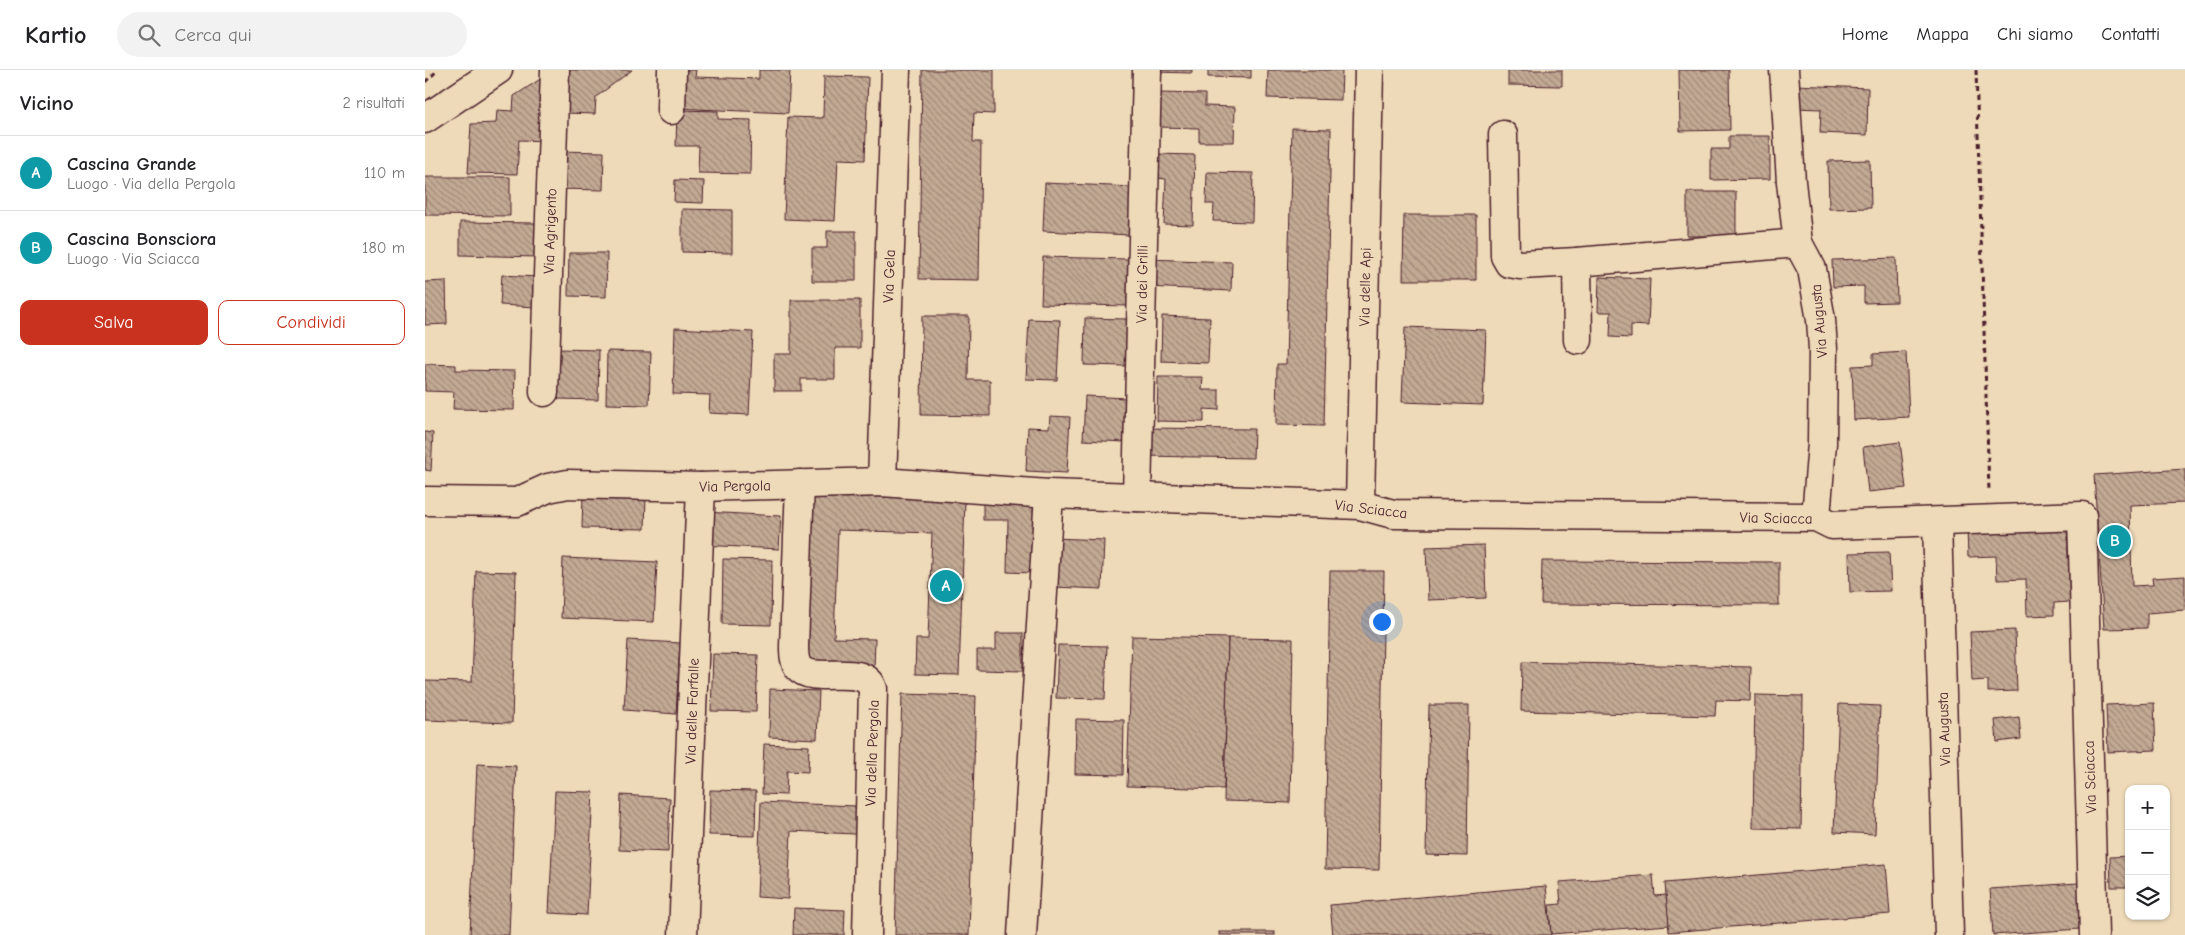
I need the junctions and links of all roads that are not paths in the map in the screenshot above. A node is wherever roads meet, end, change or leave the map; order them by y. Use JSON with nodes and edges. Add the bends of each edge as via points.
{"nodes":[{"id":1,"x":498,"y":70,"type":"edge"},
{"id":2,"x":555,"y":70,"type":"edge"},
{"id":3,"x":672,"y":70,"type":"edge"},
{"id":4,"x":896,"y":70,"type":"edge"},
{"id":5,"x":1147,"y":70,"type":"edge"},
{"id":6,"x":1369,"y":70,"type":"edge"},
{"id":7,"x":1784,"y":70,"type":"edge"},
{"id":8,"x":671,"y":110,"type":"dead end"},
{"id":9,"x":425,"y":119,"type":"edge"},
{"id":10,"x":1503,"y":135,"type":"dead end"},
{"id":11,"x":1798,"y":242,"type":"junction"},
{"id":12,"x":1577,"y":262,"type":"junction"},
{"id":13,"x":1578,"y":340,"type":"dead end"},
{"id":14,"x":544,"y":392,"type":"dead end"},
{"id":15,"x":882,"y":482,"type":"junction"},
{"id":16,"x":800,"y":484,"type":"junction"},
{"id":17,"x":701,"y":487,"type":"junction"},
{"id":18,"x":1049,"y":494,"type":"junction"},
{"id":19,"x":1137,"y":497,"type":"junction"},
{"id":20,"x":425,"y":501,"type":"edge"},
{"id":21,"x":1360,"y":505,"type":"junction"},
{"id":22,"x":1816,"y":517,"type":"junction"},
{"id":23,"x":1937,"y":522,"type":"junction"},
{"id":24,"x":683,"y":935,"type":"edge"},
{"id":25,"x":867,"y":935,"type":"edge"},
{"id":26,"x":1022,"y":935,"type":"edge"},
{"id":27,"x":1949,"y":935,"type":"edge"},
{"id":28,"x":2094,"y":935,"type":"edge"}],
"edges":[{"from":1,"to":9,"type":"street"},
{"from":2,"to":14,"type":"street","name":"Via Agrigento"},
{"from":3,"to":8,"type":"street"},
{"from":4,"to":15,"type":"street","name":"Via Gela"},
{"from":5,"to":19,"type":"street","name":"Via dei Grilli"},
{"from":6,"to":21,"type":"street","name":"Via delle Api"},
{"from":7,"to":11,"type":"street","name":"Via Augusta"},
{"from":10,"to":12,"type":"street","via":[[1505,256],[1509,262],[1520,265]]},
{"from":11,"to":12,"type":"street"},
{"from":11,"to":22,"type":"street","name":"Via Augusta","via":[[1812,269],[1823,349],[1822,443]]},
{"from":12,"to":13,"type":"street"},
{"from":15,"to":16,"type":"street","name":"Via Pergola"},
{"from":15,"to":18,"type":"street","name":"Via Pergola"},
{"from":16,"to":17,"type":"street","name":"Via Pergola"},
{"from":16,"to":25,"type":"street","name":"Via della Pergola","via":[[795,662],[799,669],[809,673],[861,676],[870,682],[873,689]]},
{"from":17,"to":20,"type":"street","name":"Via Pergola","via":[[568,484],[548,488],[511,503]]},
{"from":17,"to":24,"type":"street","name":"Via delle Farfalle"},
{"from":18,"to":19,"type":"street","name":"Via Sciacca"},
{"from":18,"to":26,"type":"street"},
{"from":19,"to":21,"type":"street","name":"Via Sciacca"},
{"from":21,"to":22,"type":"street","name":"Via Sciacca","via":[[1393,514]]},
{"from":22,"to":23,"type":"street","name":"Via Sciacca","via":[[1832,525]]},
{"from":23,"to":27,"type":"street","name":"Via Augusta"},
{"from":23,"to":28,"type":"street","name":"Via Sciacca","via":[[2082,516]]}]}
